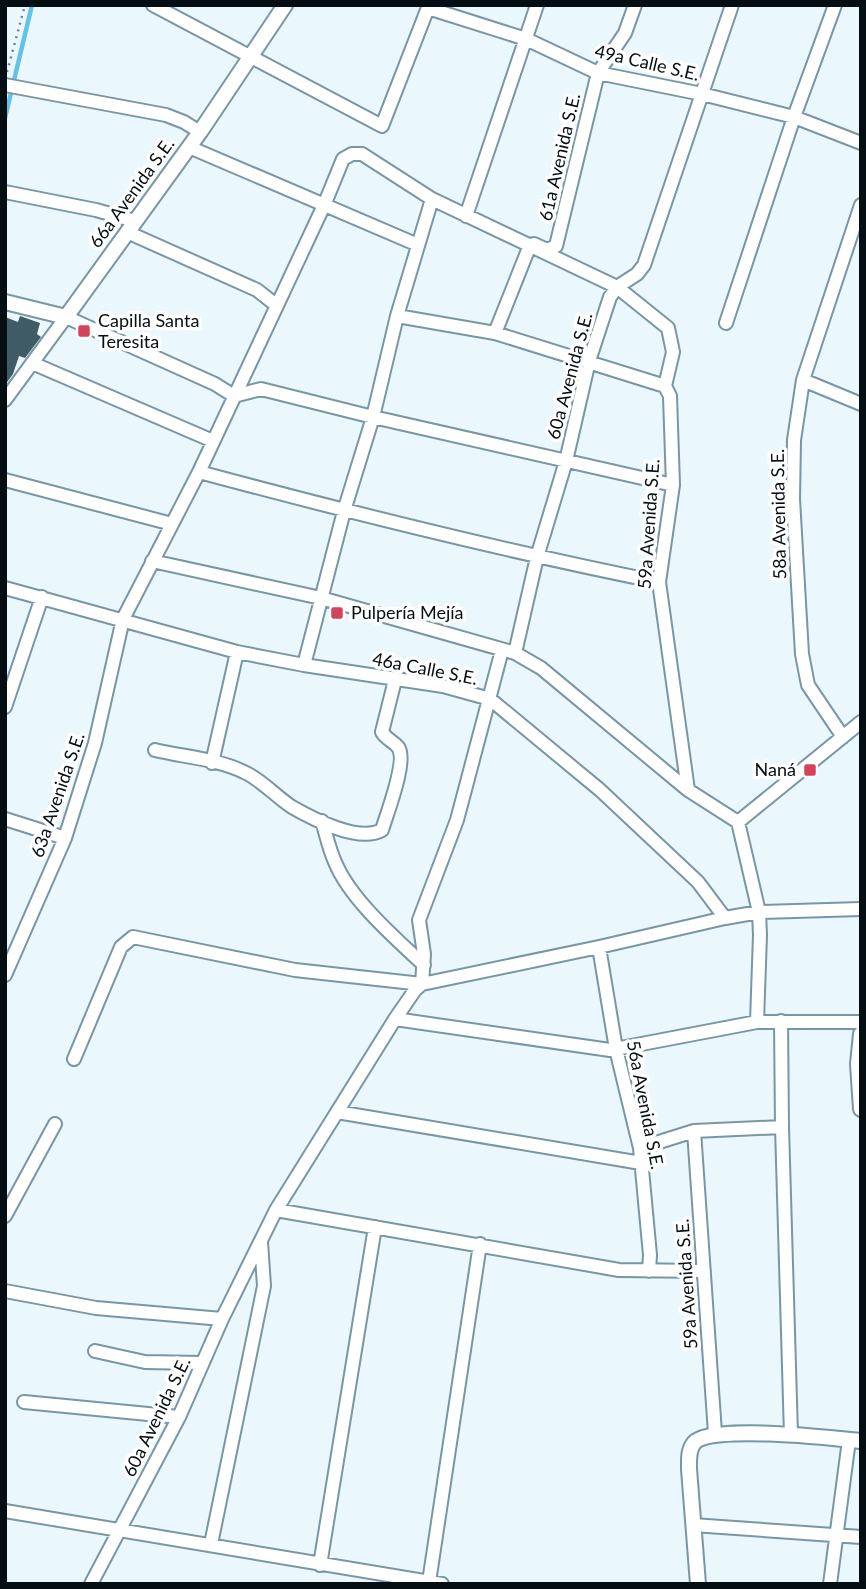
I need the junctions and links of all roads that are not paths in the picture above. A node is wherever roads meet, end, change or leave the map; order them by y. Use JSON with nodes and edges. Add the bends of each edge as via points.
{"nodes":[{"id":1,"x":153,"y":5,"type":"edge"},
{"id":2,"x":285,"y":5,"type":"edge"},
{"id":3,"x":537,"y":5,"type":"edge"},
{"id":4,"x":635,"y":5,"type":"edge"},
{"id":5,"x":732,"y":5,"type":"edge"},
{"id":6,"x":835,"y":5,"type":"edge"},
{"id":7,"x":428,"y":6,"type":"edge"},
{"id":8,"x":526,"y":39,"type":"junction"},
{"id":9,"x":250,"y":57,"type":"junction"},
{"id":10,"x":598,"y":73,"type":"junction"},
{"id":11,"x":5,"y":85,"type":"edge"},
{"id":12,"x":702,"y":94,"type":"junction"},
{"id":13,"x":794,"y":117,"type":"junction"},
{"id":14,"x":200,"y":132,"type":"junction"},
{"id":15,"x":861,"y":143,"type":"edge"},
{"id":16,"x":190,"y":146,"type":"junction"},
{"id":17,"x":5,"y":192,"type":"edge"},
{"id":18,"x":432,"y":199,"type":"junction"},
{"id":19,"x":325,"y":203,"type":"junction"},
{"id":20,"x":861,"y":205,"type":"edge"},
{"id":21,"x":466,"y":216,"type":"junction"},
{"id":22,"x":131,"y":226,"type":"junction"},
{"id":23,"x":418,"y":245,"type":"junction"},
{"id":24,"x":530,"y":246,"type":"junction"},
{"id":25,"x":617,"y":287,"type":"junction"},
{"id":26,"x":5,"y":302,"type":"edge"},
{"id":27,"x":276,"y":305,"type":"junction"},
{"id":28,"x":397,"y":316,"type":"junction"},
{"id":29,"x":66,"y":317,"type":"junction"},
{"id":30,"x":726,"y":323,"type":"dead end"},
{"id":31,"x":495,"y":333,"type":"junction"},
{"id":32,"x":589,"y":361,"type":"junction"},
{"id":33,"x":32,"y":363,"type":"junction"},
{"id":34,"x":803,"y":380,"type":"junction"},
{"id":35,"x":665,"y":386,"type":"junction"},
{"id":36,"x":234,"y":396,"type":"junction"},
{"id":37,"x":5,"y":400,"type":"edge"},
{"id":38,"x":861,"y":404,"type":"edge"},
{"id":39,"x":373,"y":417,"type":"junction"},
{"id":40,"x":214,"y":441,"type":"junction"},
{"id":41,"x":566,"y":461,"type":"junction"},
{"id":42,"x":199,"y":472,"type":"junction"},
{"id":43,"x":5,"y":480,"type":"edge"},
{"id":44,"x":673,"y":485,"type":"junction"},
{"id":45,"x":344,"y":511,"type":"junction"},
{"id":46,"x":172,"y":524,"type":"junction"},
{"id":47,"x":537,"y":557,"type":"junction"},
{"id":48,"x":152,"y":561,"type":"junction"},
{"id":49,"x":659,"y":582,"type":"junction"},
{"id":50,"x":5,"y":588,"type":"edge"},
{"id":51,"x":42,"y":597,"type":"junction"},
{"id":52,"x":321,"y":598,"type":"junction"},
{"id":53,"x":123,"y":619,"type":"junction"},
{"id":54,"x":509,"y":651,"type":"junction"},
{"id":55,"x":237,"y":652,"type":"junction"},
{"id":56,"x":304,"y":665,"type":"junction"},
{"id":57,"x":395,"y":680,"type":"junction"},
{"id":58,"x":490,"y":699,"type":"junction"},
{"id":59,"x":5,"y":708,"type":"edge"},
{"id":60,"x":861,"y":722,"type":"edge"},
{"id":61,"x":844,"y":737,"type":"junction"},
{"id":62,"x":155,"y":750,"type":"dead end"},
{"id":63,"x":212,"y":763,"type":"junction"},
{"id":64,"x":688,"y":790,"type":"junction"},
{"id":65,"x":5,"y":819,"type":"edge"},
{"id":66,"x":322,"y":821,"type":"junction"},
{"id":67,"x":738,"y":822,"type":"junction"},
{"id":68,"x":65,"y":838,"type":"junction"},
{"id":69,"x":861,"y":909,"type":"edge"},
{"id":70,"x":758,"y":912,"type":"junction"},
{"id":71,"x":725,"y":918,"type":"junction"},
{"id":72,"x":599,"y":947,"type":"junction"},
{"id":73,"x":424,"y":965,"type":"junction"},
{"id":74,"x":5,"y":975,"type":"edge"},
{"id":75,"x":422,"y":984,"type":"junction"},
{"id":76,"x":395,"y":1019,"type":"junction"},
{"id":77,"x":781,"y":1021,"type":"junction"},
{"id":78,"x":757,"y":1022,"type":"junction"},
{"id":79,"x":861,"y":1022,"type":"edge"},
{"id":80,"x":861,"y":1034,"type":"edge"},
{"id":81,"x":616,"y":1049,"type":"junction"},
{"id":82,"x":74,"y":1059,"type":"dead end"},
{"id":83,"x":861,"y":1109,"type":"edge"},
{"id":84,"x":337,"y":1112,"type":"junction"},
{"id":85,"x":55,"y":1124,"type":"dead end"},
{"id":86,"x":782,"y":1127,"type":"junction"},
{"id":87,"x":694,"y":1131,"type":"junction"},
{"id":88,"x":640,"y":1148,"type":"junction"},
{"id":89,"x":641,"y":1163,"type":"junction"},
{"id":90,"x":276,"y":1210,"type":"junction"},
{"id":91,"x":5,"y":1216,"type":"edge"},
{"id":92,"x":375,"y":1227,"type":"junction"},
{"id":93,"x":261,"y":1241,"type":"junction"},
{"id":94,"x":480,"y":1244,"type":"junction"},
{"id":95,"x":649,"y":1271,"type":"junction"},
{"id":96,"x":704,"y":1271,"type":"junction"},
{"id":97,"x":5,"y":1291,"type":"edge"},
{"id":98,"x":222,"y":1319,"type":"junction"},
{"id":99,"x":95,"y":1351,"type":"dead end"},
{"id":100,"x":202,"y":1363,"type":"junction"},
{"id":101,"x":24,"y":1402,"type":"dead end"},
{"id":102,"x":179,"y":1417,"type":"junction"},
{"id":103,"x":715,"y":1433,"type":"junction"},
{"id":104,"x":791,"y":1435,"type":"junction"},
{"id":105,"x":855,"y":1440,"type":"edge"},
{"id":106,"x":5,"y":1511,"type":"edge"},
{"id":107,"x":693,"y":1525,"type":"junction"},
{"id":108,"x":120,"y":1529,"type":"junction"},
{"id":109,"x":835,"y":1535,"type":"junction"},
{"id":110,"x":861,"y":1537,"type":"edge"},
{"id":111,"x":211,"y":1544,"type":"junction"},
{"id":112,"x":320,"y":1565,"type":"junction"},
{"id":113,"x":436,"y":1583,"type":"edge"},
{"id":114,"x":91,"y":1584,"type":"edge"},
{"id":115,"x":698,"y":1584,"type":"edge"},
{"id":116,"x":830,"y":1584,"type":"edge"}],
"edges":[{"from":1,"to":9,"type":"street"},
{"from":2,"to":9,"type":"street","name":"66a Avenida S.E."},
{"from":3,"to":8,"type":"street"},
{"from":4,"to":10,"type":"street","name":"61a Avenida S.E.","via":[[625,33]]},
{"from":5,"to":12,"type":"street","name":"60a Avenida S.E."},
{"from":6,"to":13,"type":"street"},
{"from":7,"to":8,"type":"street","name":"49a Calle S.E."},
{"from":7,"to":9,"type":"street","via":[[382,127]]},
{"from":8,"to":10,"type":"street","name":"49a Calle S.E."},
{"from":8,"to":21,"type":"street"},
{"from":9,"to":14,"type":"street","name":"66a Avenida S.E."},
{"from":10,"to":12,"type":"street","name":"49a Calle S.E."},
{"from":10,"to":24,"type":"street","name":"61a Avenida S.E.","via":[[560,236],[556,246],[547,250]]},
{"from":11,"to":14,"type":"street","via":[[166,115]]},
{"from":12,"to":13,"type":"street","name":"49a Calle S.E."},
{"from":12,"to":25,"type":"street","name":"60a Avenida S.E.","via":[[644,265]]},
{"from":13,"to":15,"type":"street","name":"49a Calle S.E."},
{"from":13,"to":30,"type":"street"},
{"from":14,"to":16,"type":"street","name":"66a Avenida S.E."},
{"from":16,"to":19,"type":"street"},
{"from":16,"to":22,"type":"street","name":"66a Avenida S.E."},
{"from":17,"to":22,"type":"street","via":[[96,210]]},
{"from":18,"to":19,"type":"street","via":[[362,155],[352,154],[344,159]]},
{"from":18,"to":21,"type":"street"},
{"from":18,"to":23,"type":"street"},
{"from":19,"to":23,"type":"street"},
{"from":19,"to":27,"type":"street"},
{"from":20,"to":34,"type":"street","name":"58a Avenida S.E."},
{"from":21,"to":24,"type":"street"},
{"from":22,"to":27,"type":"street","via":[[257,290]]},
{"from":22,"to":29,"type":"street","name":"66a Avenida S.E."},
{"from":23,"to":28,"type":"street"},
{"from":24,"to":25,"type":"street"},
{"from":24,"to":31,"type":"street"},
{"from":25,"to":32,"type":"street","name":"60a Avenida S.E."},
{"from":25,"to":35,"type":"street","via":[[668,328],[673,352]]},
{"from":26,"to":29,"type":"street"},
{"from":27,"to":36,"type":"street"},
{"from":28,"to":31,"type":"street"},
{"from":28,"to":39,"type":"street"},
{"from":29,"to":33,"type":"street","name":"66a Avenida S.E."},
{"from":29,"to":36,"type":"street"},
{"from":31,"to":32,"type":"street"},
{"from":32,"to":35,"type":"street"},
{"from":32,"to":41,"type":"street","name":"60a Avenida S.E."},
{"from":33,"to":37,"type":"street","name":"66a Avenida S.E."},
{"from":33,"to":40,"type":"street"},
{"from":34,"to":38,"type":"street"},
{"from":34,"to":61,"type":"street","name":"58a Avenida S.E.","via":[[794,440],[793,499],[802,654],[808,685]]},
{"from":35,"to":44,"type":"street","name":"59a Avenida S.E.","via":[[670,396]]},
{"from":36,"to":39,"type":"street","via":[[261,389]]},
{"from":36,"to":40,"type":"street"},
{"from":39,"to":41,"type":"street"},
{"from":39,"to":45,"type":"street"},
{"from":40,"to":42,"type":"street"},
{"from":41,"to":44,"type":"street"},
{"from":41,"to":47,"type":"street","name":"60a Avenida S.E."},
{"from":42,"to":45,"type":"street"},
{"from":42,"to":46,"type":"street"},
{"from":43,"to":46,"type":"street"},
{"from":44,"to":49,"type":"street","name":"59a Avenida S.E."},
{"from":45,"to":47,"type":"street"},
{"from":45,"to":52,"type":"street"},
{"from":46,"to":48,"type":"street"},
{"from":47,"to":49,"type":"street"},
{"from":47,"to":54,"type":"street","name":"60a Avenida S.E."},
{"from":48,"to":52,"type":"street"},
{"from":48,"to":53,"type":"street","name":"63a Avenida S.E."},
{"from":49,"to":64,"type":"street","name":"59a Avenida S.E."},
{"from":50,"to":51,"type":"street","name":"46a Calle S.E."},
{"from":51,"to":53,"type":"street","name":"46a Calle S.E."},
{"from":51,"to":59,"type":"street"},
{"from":52,"to":54,"type":"street"},
{"from":52,"to":56,"type":"street"},
{"from":53,"to":55,"type":"street","name":"46a Calle S.E."},
{"from":53,"to":68,"type":"street","name":"63a Avenida S.E.","via":[[95,743]]},
{"from":54,"to":58,"type":"street","name":"60a Avenida S.E."},
{"from":54,"to":64,"type":"street","via":[[541,668]]},
{"from":55,"to":56,"type":"street","name":"46a Calle S.E."},
{"from":55,"to":63,"type":"street"},
{"from":56,"to":57,"type":"street","name":"46a Calle S.E."},
{"from":57,"to":58,"type":"street","name":"46a Calle S.E.","via":[[443,686]]},
{"from":57,"to":66,"type":"street","via":[[382,732],[398,746],[403,760],[382,830],[365,835]]},
{"from":58,"to":71,"type":"street","name":"46a Calle S.E.","via":[[619,808],[698,882]]},
{"from":58,"to":73,"type":"street","name":"60a Avenida S.E.","via":[[457,820],[419,920]]},
{"from":60,"to":61,"type":"street"},
{"from":61,"to":67,"type":"street"},
{"from":62,"to":63,"type":"street"},
{"from":63,"to":66,"type":"street","via":[[243,771],[291,806]]},
{"from":64,"to":67,"type":"street"},
{"from":65,"to":68,"type":"street"},
{"from":66,"to":73,"type":"street","via":[[335,865],[352,891]]},
{"from":67,"to":70,"type":"street"},
{"from":68,"to":74,"type":"street","name":"63a Avenida S.E."},
{"from":69,"to":70,"type":"street"},
{"from":70,"to":71,"type":"street"},
{"from":70,"to":78,"type":"street"},
{"from":71,"to":72,"type":"street"},
{"from":72,"to":75,"type":"street"},
{"from":72,"to":81,"type":"street","name":"56a Avenida S.E."},
{"from":73,"to":75,"type":"street","name":"60a Avenida S.E."},
{"from":75,"to":76,"type":"street","name":"60a Avenida S.E."},
{"from":75,"to":82,"type":"street","via":[[295,970],[133,937],[121,947]]},
{"from":76,"to":81,"type":"street"},
{"from":76,"to":84,"type":"street","name":"60a Avenida S.E."},
{"from":77,"to":78,"type":"street"},
{"from":77,"to":79,"type":"street"},
{"from":77,"to":86,"type":"street"},
{"from":78,"to":81,"type":"street"},
{"from":80,"to":83,"type":"street"},
{"from":81,"to":88,"type":"street","name":"56a Avenida S.E."},
{"from":84,"to":89,"type":"street"},
{"from":84,"to":90,"type":"street","name":"60a Avenida S.E."},
{"from":85,"to":91,"type":"street"},
{"from":86,"to":87,"type":"street"},
{"from":86,"to":104,"type":"street"},
{"from":87,"to":88,"type":"street"},
{"from":87,"to":96,"type":"street","name":"59a Avenida S.E."},
{"from":88,"to":89,"type":"street","name":"56a Avenida S.E."},
{"from":89,"to":95,"type":"street","name":"56a Avenida S.E."},
{"from":90,"to":92,"type":"street"},
{"from":90,"to":93,"type":"street","name":"60a Avenida S.E."},
{"from":92,"to":94,"type":"street"},
{"from":92,"to":112,"type":"street"},
{"from":93,"to":98,"type":"street","name":"60a Avenida S.E."},
{"from":93,"to":111,"type":"street","via":[[264,1286]]},
{"from":94,"to":95,"type":"street","via":[[619,1270]]},
{"from":94,"to":113,"type":"street"},
{"from":95,"to":96,"type":"street"},
{"from":96,"to":103,"type":"street","name":"59a Avenida S.E."},
{"from":97,"to":98,"type":"street","via":[[96,1308]]},
{"from":98,"to":100,"type":"street","name":"60a Avenida S.E."},
{"from":99,"to":100,"type":"street","via":[[145,1362]]},
{"from":100,"to":102,"type":"street","name":"60a Avenida S.E."},
{"from":101,"to":102,"type":"street"},
{"from":102,"to":108,"type":"street","name":"60a Avenida S.E."},
{"from":103,"to":104,"type":"street"},
{"from":103,"to":107,"type":"street","via":[[703,1436],[690,1451]]},
{"from":104,"to":105,"type":"street"},
{"from":105,"to":109,"type":"street"},
{"from":106,"to":108,"type":"street"},
{"from":107,"to":109,"type":"street"},
{"from":107,"to":115,"type":"street"},
{"from":108,"to":111,"type":"street"},
{"from":108,"to":114,"type":"street","name":"60a Avenida S.E."},
{"from":109,"to":110,"type":"street"},
{"from":109,"to":116,"type":"street"},
{"from":111,"to":112,"type":"street"},
{"from":112,"to":113,"type":"street"}]}
